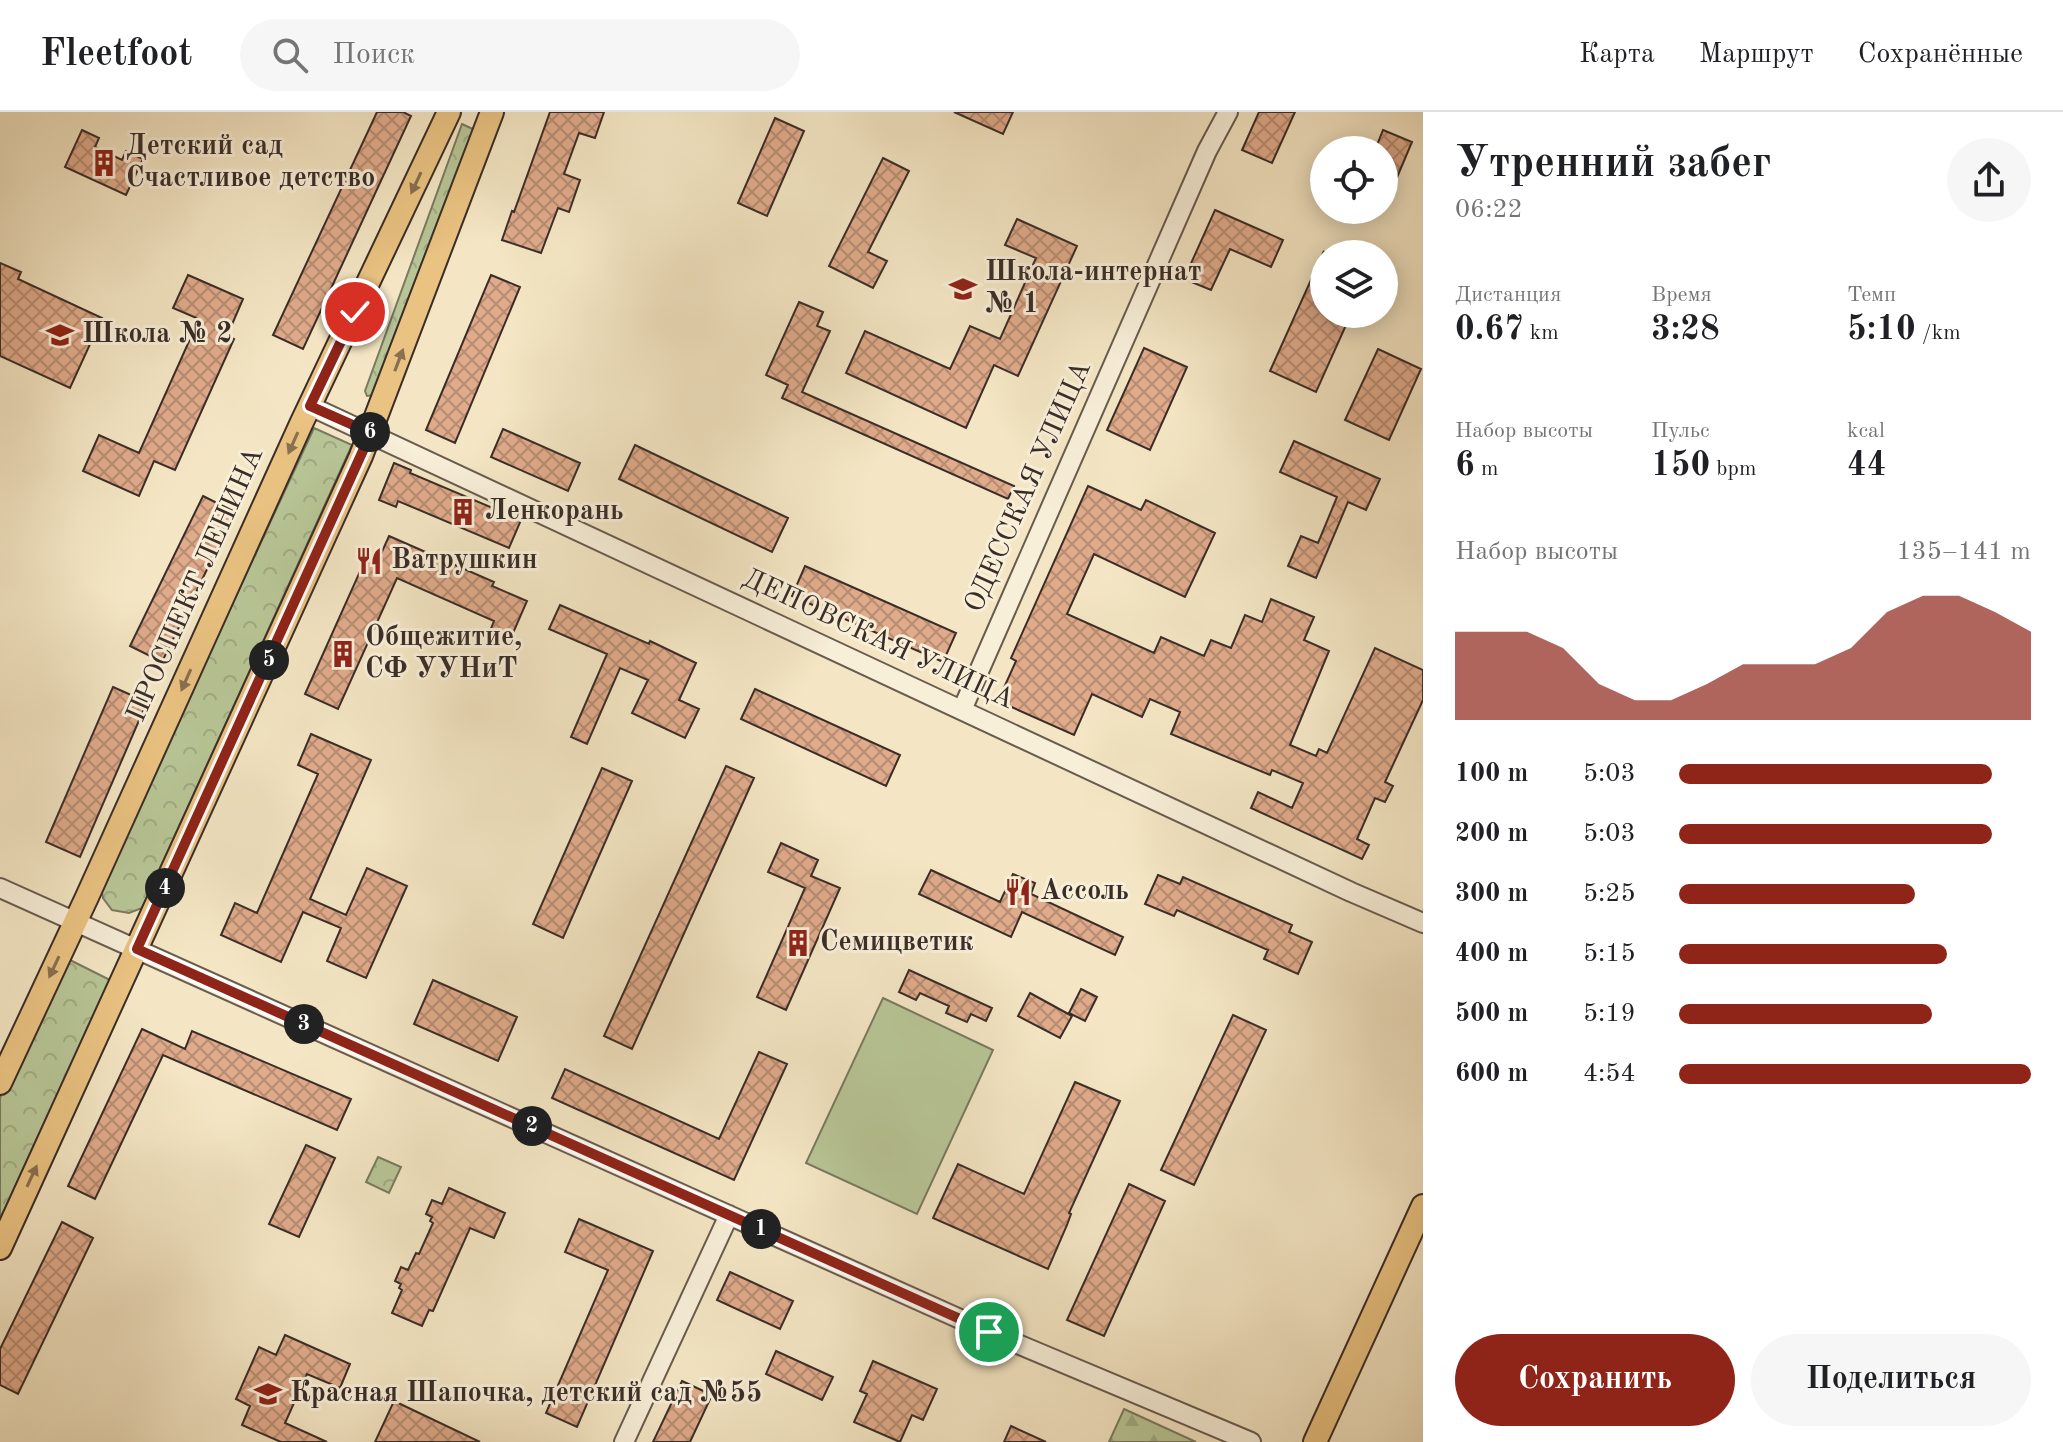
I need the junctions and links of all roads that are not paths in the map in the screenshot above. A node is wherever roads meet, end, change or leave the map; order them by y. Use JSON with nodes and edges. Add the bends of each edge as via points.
{"nodes":[{"id":1,"x":449,"y":112,"type":"edge"},
{"id":2,"x":1228,"y":112,"type":"edge"},
{"id":3,"x":486,"y":114,"type":"edge"},
{"id":4,"x":310,"y":406,"type":"junction"},
{"id":5,"x":371,"y":433,"type":"junction"},
{"id":6,"x":962,"y":710,"type":"junction"},
{"id":7,"x":0,"y":888,"type":"edge"},
{"id":8,"x":75,"y":921,"type":"junction"},
{"id":9,"x":1423,"y":923,"type":"edge"},
{"id":10,"x":137,"y":949,"type":"junction"},
{"id":11,"x":0,"y":1083,"type":"edge"},
{"id":12,"x":1423,"y":1206,"type":"edge"},
{"id":13,"x":729,"y":1215,"type":"junction"},
{"id":14,"x":0,"y":1248,"type":"edge"},
{"id":15,"x":624,"y":1442,"type":"edge"},
{"id":16,"x":1251,"y":1442,"type":"edge"},
{"id":17,"x":1315,"y":1442,"type":"edge"}],
"edges":[{"from":1,"to":4,"type":"main road","name":"ПРОСПЕКТ ЛЕНИНА","one_way":true},
{"from":2,"to":6,"type":"street","name":"ОДЕССКАЯ УЛИЦА"},
{"from":5,"to":3,"type":"main road","one_way":true},
{"from":4,"to":5,"type":"street","name":"ДЕПОВСКАЯ УЛИЦА"},
{"from":4,"to":8,"type":"main road","name":"ПРОСПЕКТ ЛЕНИНА","one_way":true},
{"from":5,"to":6,"type":"street","name":"ДЕПОВСКАЯ УЛИЦА"},
{"from":5,"to":10,"type":"main road"},
{"from":6,"to":9,"type":"street","name":"ДЕПОВСКАЯ УЛИЦА"},
{"from":7,"to":8,"type":"street"},
{"from":8,"to":10,"type":"street"},
{"from":8,"to":11,"type":"main road","name":"ПРОСПЕКТ ЛЕНИНА","one_way":true},
{"from":10,"to":13,"type":"street"},
{"from":14,"to":10,"type":"main road","one_way":true},
{"from":12,"to":17,"type":"main road"},
{"from":13,"to":15,"type":"street"},
{"from":13,"to":16,"type":"street"}]}
